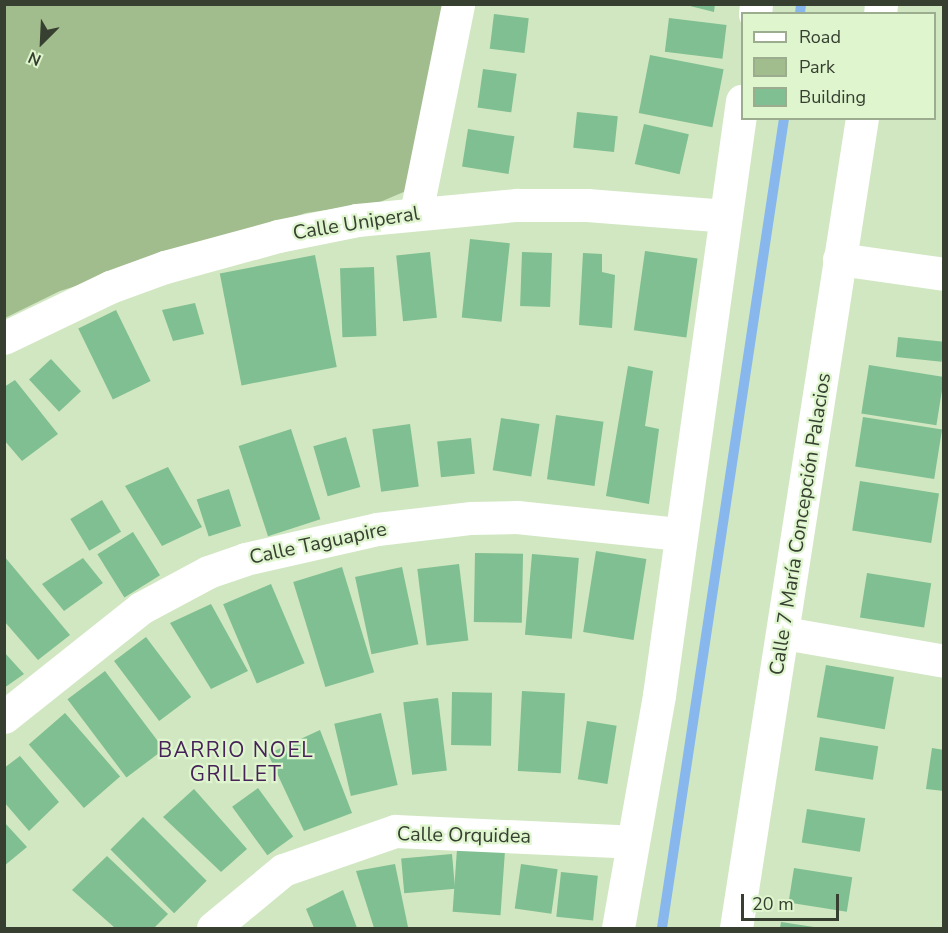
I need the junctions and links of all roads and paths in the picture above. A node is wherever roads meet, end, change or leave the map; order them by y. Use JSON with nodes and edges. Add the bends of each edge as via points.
{"nodes":[{"id":1,"x":458,"y":4,"type":"edge"},
{"id":2,"x":741,"y":108,"type":"edge"},
{"id":3,"x":862,"y":120,"type":"edge"},
{"id":4,"x":416,"y":213,"type":"junction"},
{"id":5,"x":726,"y":216,"type":"junction"},
{"id":6,"x":839,"y":259,"type":"junction"},
{"id":7,"x":944,"y":274,"type":"edge"},
{"id":8,"x":4,"y":338,"type":"edge"},
{"id":9,"x":680,"y":534,"type":"junction"},
{"id":10,"x":784,"y":633,"type":"junction"},
{"id":11,"x":944,"y":661,"type":"edge"},
{"id":12,"x":4,"y":717,"type":"edge"},
{"id":13,"x":633,"y":842,"type":"junction"},
{"id":14,"x":213,"y":928,"type":"edge"},
{"id":15,"x":618,"y":928,"type":"edge"},
{"id":16,"x":736,"y":928,"type":"edge"}],
"edges":[{"from":1,"to":4,"type":"street"},
{"from":2,"to":5,"type":"street"},
{"from":3,"to":6,"type":"street","name":"Calle 7 María Concepción Palacios"},
{"from":4,"to":5,"type":"street","name":"Calle Uniperal","via":[[517,205],[587,205]]},
{"from":4,"to":8,"type":"street","name":"Calle Uniperal","via":[[278,236],[176,263],[110,287]]},
{"from":5,"to":9,"type":"street"},
{"from":6,"to":7,"type":"street"},
{"from":6,"to":10,"type":"street","name":"Calle 7 María Concepción Palacios"},
{"from":9,"to":12,"type":"street","name":"Calle Taguapire","via":[[517,517],[471,518],[377,529],[245,559],[208,572],[141,608]]},
{"from":9,"to":13,"type":"street","via":[[659,695]]},
{"from":10,"to":11,"type":"street"},
{"from":10,"to":16,"type":"street","name":"Calle 7 María Concepción Palacios"},
{"from":13,"to":14,"type":"street","name":"Calle Orquidea","via":[[395,831],[283,870]]},
{"from":13,"to":15,"type":"street"}]}
